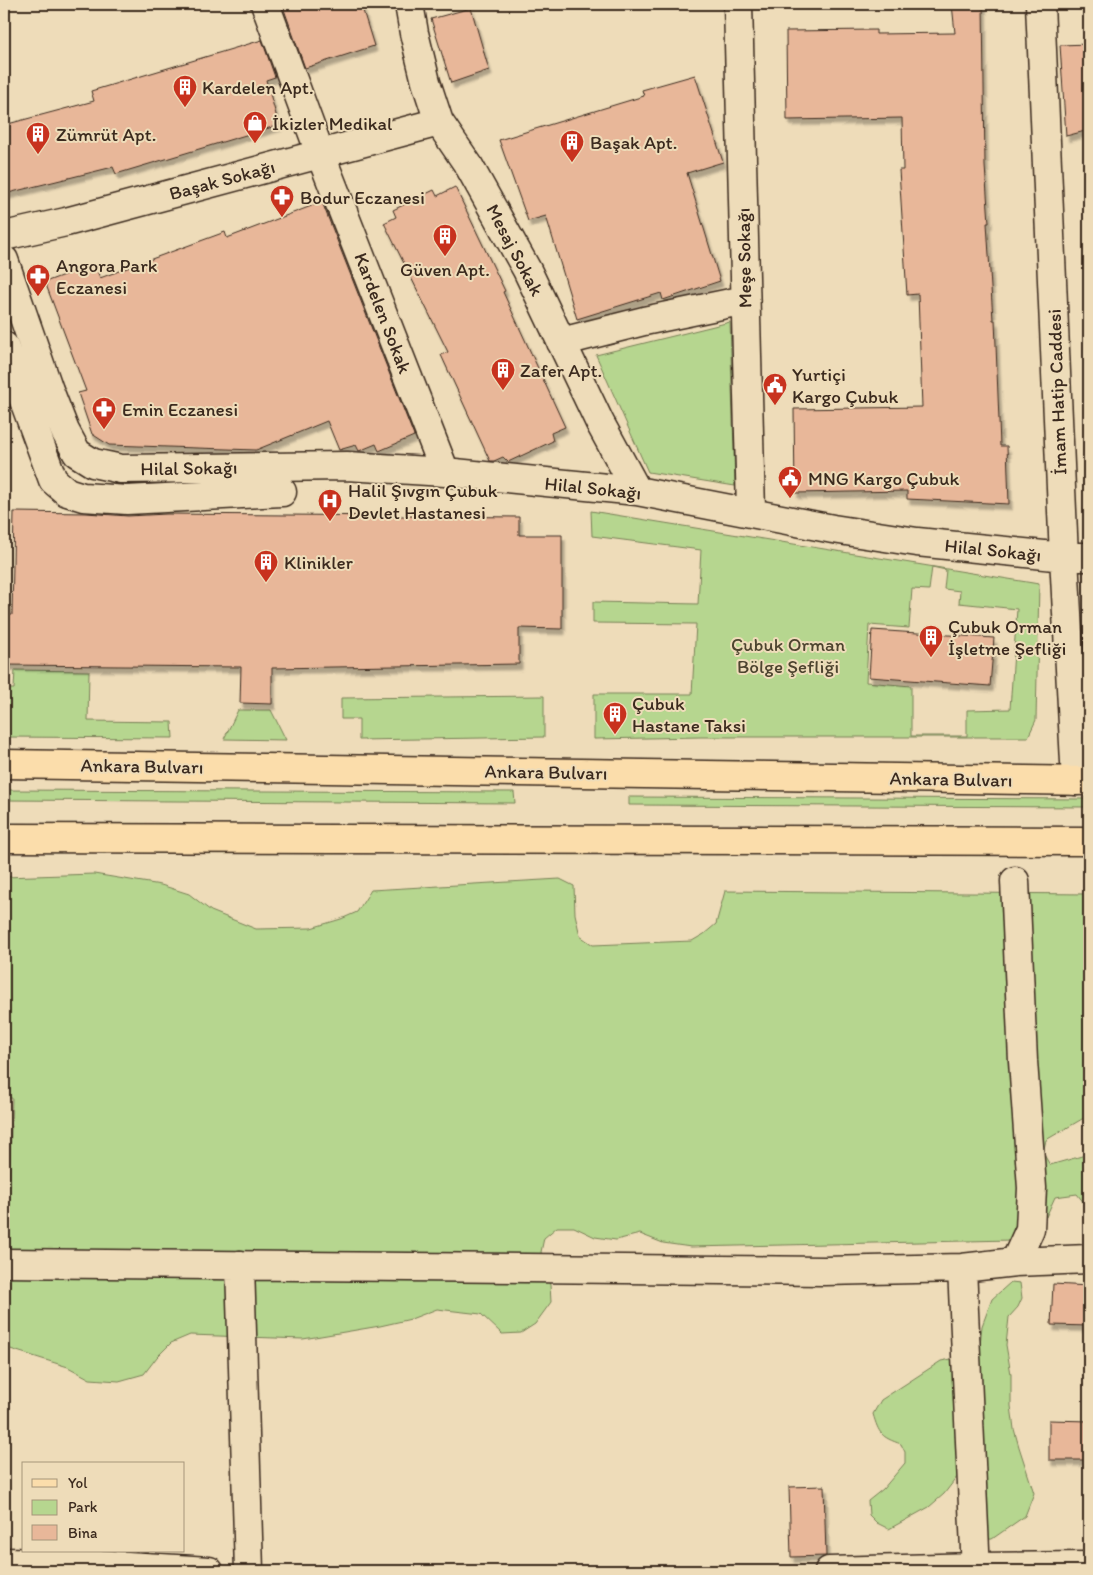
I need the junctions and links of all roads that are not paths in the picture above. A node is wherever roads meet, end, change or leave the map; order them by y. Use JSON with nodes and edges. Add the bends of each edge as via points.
{"nodes":[{"id":1,"x":265,"y":4,"type":"edge"},
{"id":2,"x":409,"y":4,"type":"edge"},
{"id":3,"x":738,"y":4,"type":"edge"},
{"id":4,"x":1040,"y":4,"type":"edge"},
{"id":5,"x":439,"y":122,"type":"junction"},
{"id":6,"x":320,"y":153,"type":"junction"},
{"id":7,"x":4,"y":236,"type":"edge"},
{"id":8,"x":4,"y":260,"type":"edge"},
{"id":9,"x":746,"y":300,"type":"junction"},
{"id":10,"x":561,"y":342,"type":"junction"},
{"id":11,"x":4,"y":346,"type":"edge"},
{"id":12,"x":445,"y":472,"type":"junction"},
{"id":13,"x":637,"y":491,"type":"junction"},
{"id":14,"x":282,"y":492,"type":"dead end"},
{"id":15,"x":751,"y":512,"type":"junction"},
{"id":16,"x":1077,"y":557,"type":"edge"},
{"id":17,"x":4,"y":764,"type":"edge"},
{"id":18,"x":1083,"y":780,"type":"edge"},
{"id":19,"x":4,"y":838,"type":"edge"},
{"id":20,"x":1089,"y":841,"type":"edge"},
{"id":21,"x":1016,"y":881,"type":"dead end"},
{"id":22,"x":1089,"y":1259,"type":"edge"},
{"id":23,"x":1014,"y":1262,"type":"junction"},
{"id":24,"x":4,"y":1263,"type":"edge"},
{"id":25,"x":240,"y":1265,"type":"junction"},
{"id":26,"x":962,"y":1268,"type":"junction"},
{"id":27,"x":4,"y":1562,"type":"edge"},
{"id":28,"x":1089,"y":1566,"type":"edge"},
{"id":29,"x":976,"y":1569,"type":"edge"},
{"id":30,"x":209,"y":1571,"type":"edge"},
{"id":31,"x":250,"y":1571,"type":"edge"},
{"id":32,"x":829,"y":1571,"type":"edge"}],
"edges":[{"from":1,"to":6,"type":"street","name":"Kardelen Sokak"},
{"from":2,"to":5,"type":"street","name":"Mesaj Sokak","via":[[426,82]]},
{"from":3,"to":9,"type":"street","name":"Meşe Sokağı"},
{"from":4,"to":16,"type":"street","name":"İmam Hatip Caddesi"},
{"from":5,"to":6,"type":"street","name":"Başak Sokağı"},
{"from":5,"to":10,"type":"street","name":"Mesaj Sokak","via":[[484,192],[527,270]]},
{"from":6,"to":7,"type":"street","name":"Başak Sokağı"},
{"from":6,"to":12,"type":"street","name":"Kardelen Sokak"},
{"from":8,"to":12,"type":"street","name":"Hilal Sokağı","via":[[65,431],[77,453],[93,463],[121,469],[348,466]]},
{"from":9,"to":10,"type":"street"},
{"from":9,"to":15,"type":"street","name":"Meşe Sokağı"},
{"from":10,"to":13,"type":"street","name":"Mesaj Sokak"},
{"from":11,"to":14,"type":"street","via":[[54,480],[67,492],[83,497],[127,500]]},
{"from":12,"to":13,"type":"street","name":"Hilal Sokağı"},
{"from":13,"to":15,"type":"street","name":"Hilal Sokağı"},
{"from":15,"to":16,"type":"street","name":"Hilal Sokağı","via":[[917,542]]},
{"from":16,"to":18,"type":"street","name":"İmam Hatip Caddesi"},
{"from":17,"to":18,"type":"main road","name":"Ankara Bulvarı"},
{"from":19,"to":20,"type":"main road"},
{"from":21,"to":23,"type":"street","via":[[1032,1188],[1030,1229]]},
{"from":22,"to":23,"type":"street"},
{"from":23,"to":26,"type":"street"},
{"from":24,"to":25,"type":"street"},
{"from":25,"to":26,"type":"street","via":[[824,1271]]},
{"from":25,"to":31,"type":"street"},
{"from":26,"to":29,"type":"street"},
{"from":27,"to":30,"type":"street"},
{"from":28,"to":29,"type":"street"},
{"from":29,"to":32,"type":"street"}]}
